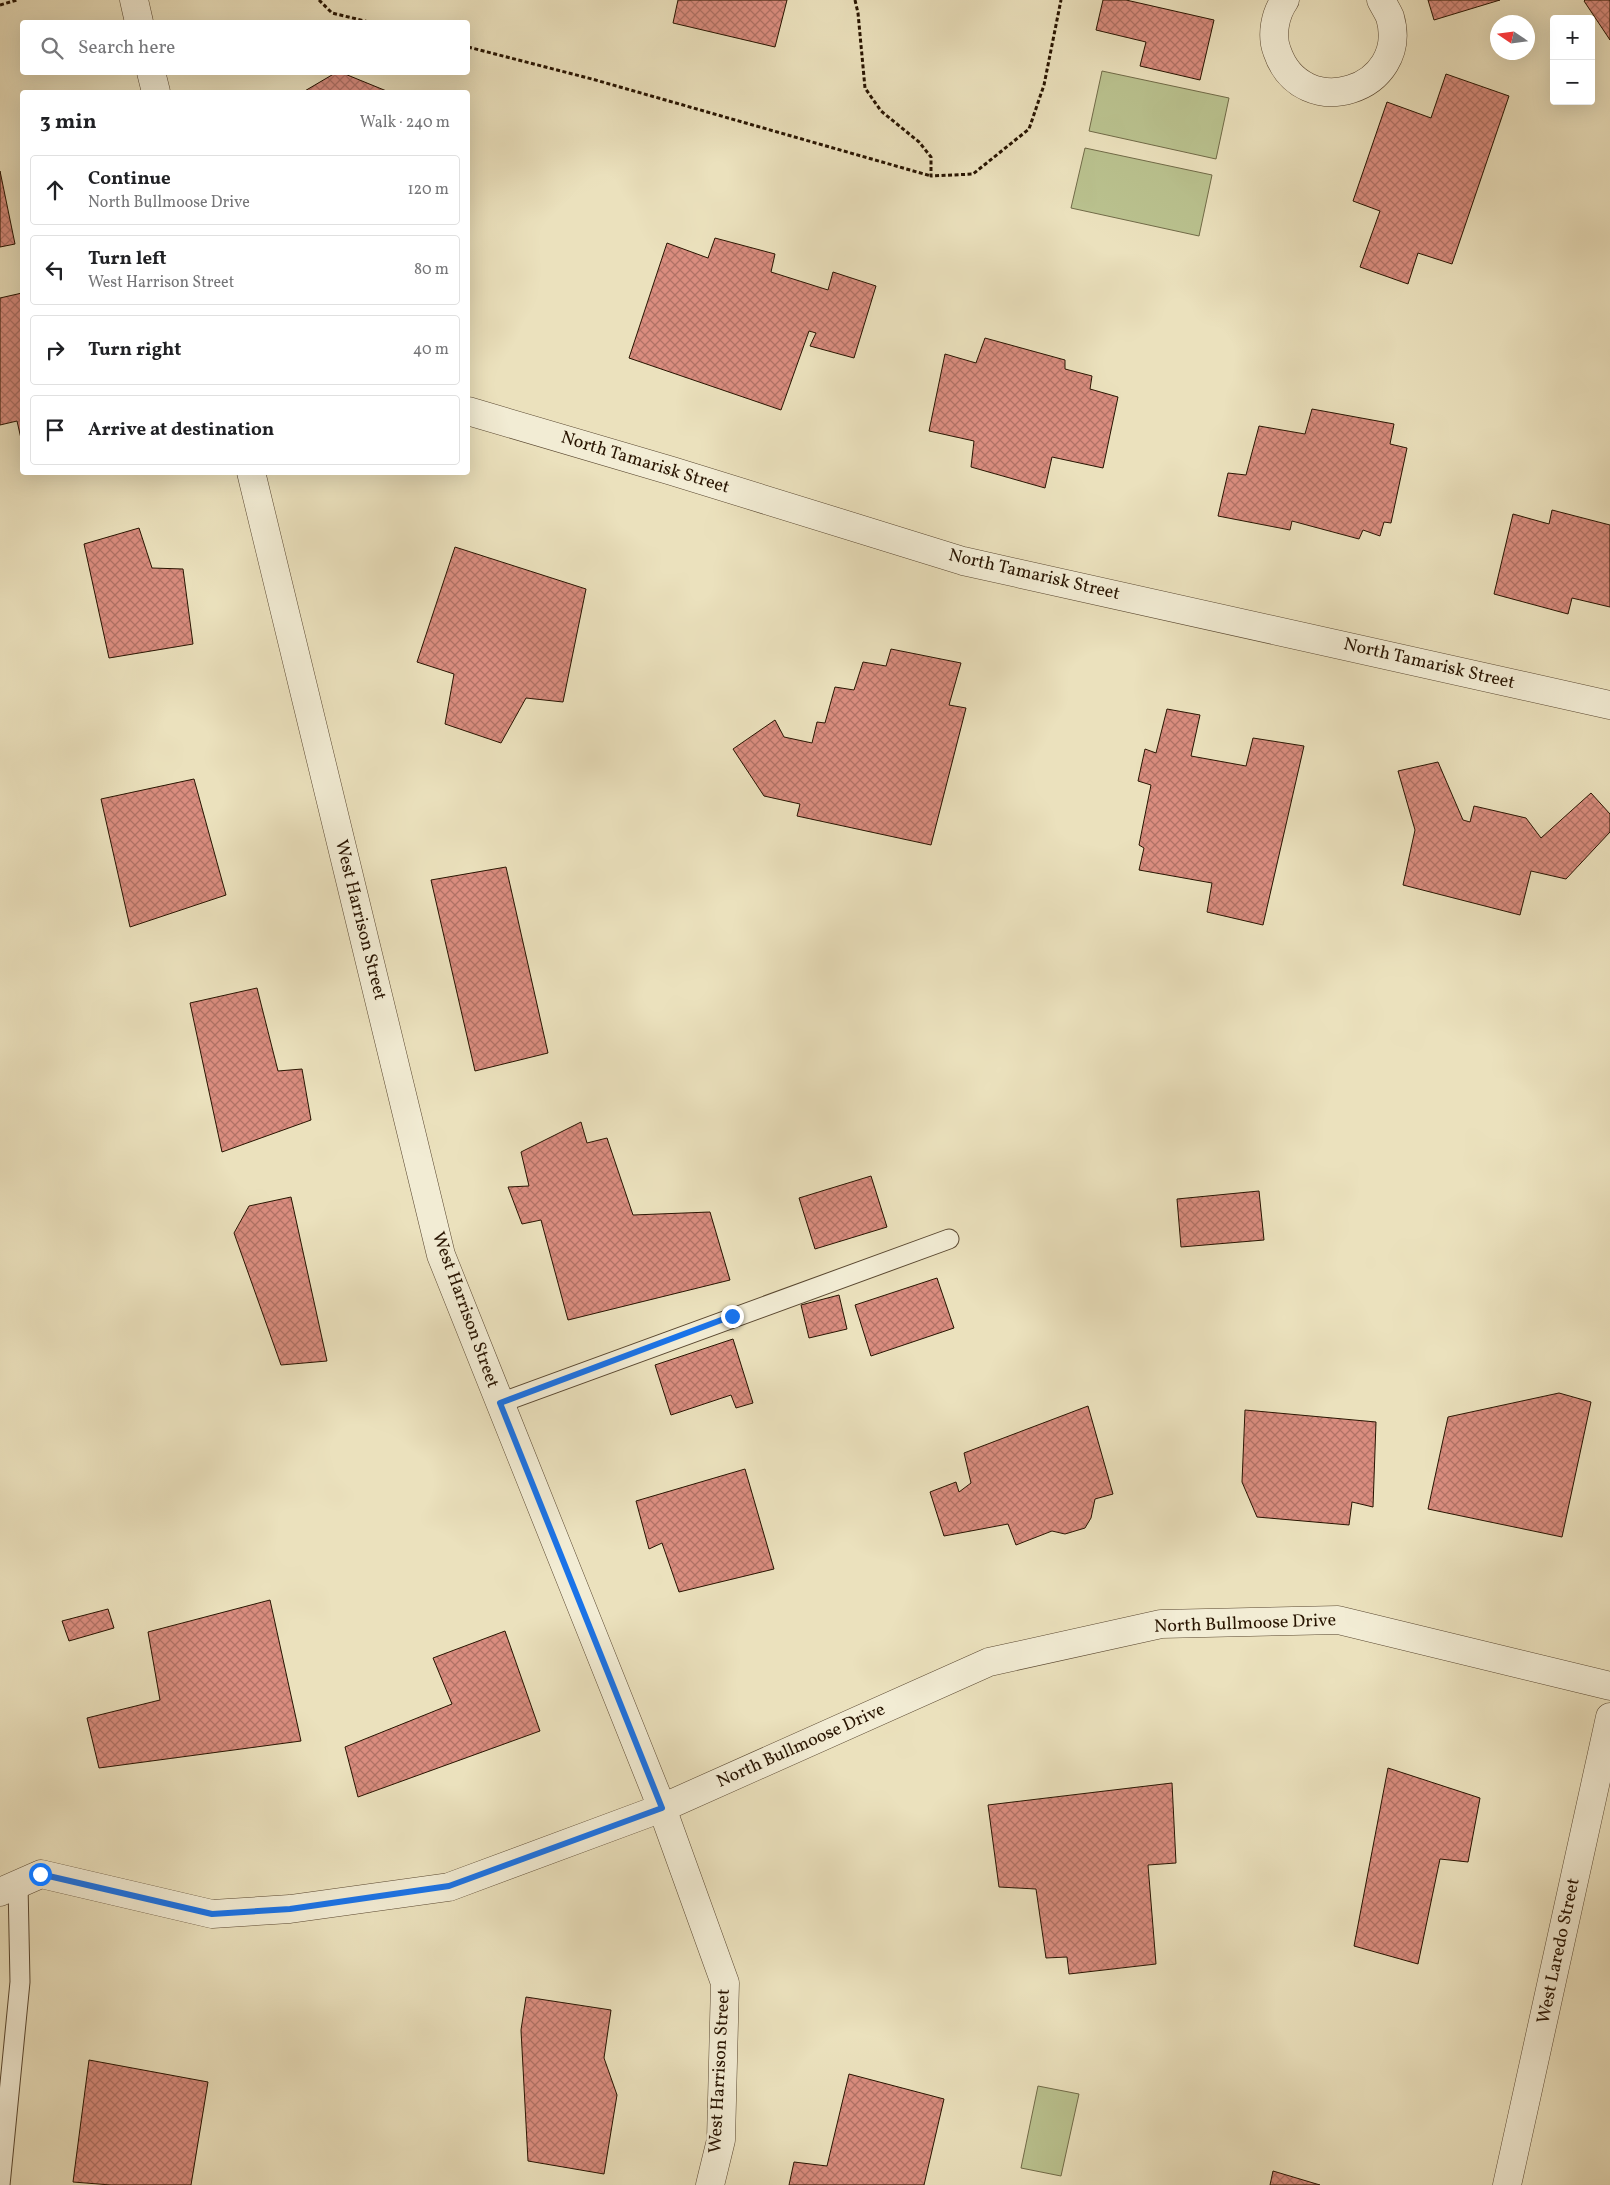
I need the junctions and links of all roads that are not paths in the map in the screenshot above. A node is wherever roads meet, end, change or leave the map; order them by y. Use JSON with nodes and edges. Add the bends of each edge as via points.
{"nodes":[{"id":1,"x":134,"y":0,"type":"edge"},
{"id":2,"x":1285,"y":0,"type":"edge"},
{"id":3,"x":1381,"y":0,"type":"edge"},
{"id":4,"x":139,"y":20,"type":"edge"},
{"id":5,"x":153,"y":75,"type":"edge"},
{"id":6,"x":156,"y":90,"type":"edge"},
{"id":7,"x":470,"y":412,"type":"edge"},
{"id":8,"x":252,"y":475,"type":"edge"},
{"id":9,"x":1610,"y":705,"type":"edge"},
{"id":10,"x":949,"y":1238,"type":"dead end"},
{"id":11,"x":500,"y":1403,"type":"junction"},
{"id":12,"x":1610,"y":1686,"type":"edge"},
{"id":13,"x":1610,"y":1717,"type":"edge"},
{"id":14,"x":662,"y":1808,"type":"junction"},
{"id":15,"x":9,"y":1888,"type":"edge"},
{"id":16,"x":0,"y":2185,"type":"edge"},
{"id":17,"x":710,"y":2185,"type":"edge"},
{"id":18,"x":1507,"y":2185,"type":"edge"}],
"edges":[{"from":1,"to":4,"type":"street"},
{"from":2,"to":3,"type":"street","via":[[1275,24],[1274,43],[1280,61],[1307,87],[1326,93],[1362,86],[1388,57],[1392,38],[1390,18]]},
{"from":5,"to":6,"type":"street"},
{"from":7,"to":9,"type":"street","name":"North Tamarisk Street","via":[[963,560]]},
{"from":8,"to":11,"type":"street","name":"West Harrison Street","via":[[441,1255]]},
{"from":10,"to":11,"type":"lane"},
{"from":11,"to":14,"type":"street","name":"West Harrison Street"},
{"from":12,"to":14,"type":"street","name":"North Bullmoose Drive","via":[[1338,1620],[1161,1624],[989,1662]]},
{"from":13,"to":18,"type":"street","name":"West Laredo Street"},
{"from":14,"to":15,"type":"street","name":"North Bullmoose Drive","via":[[449,1886],[290,1909],[212,1914],[40,1874]]},
{"from":14,"to":17,"type":"street","name":"West Harrison Street","via":[[725,1983],[720,2140]]},
{"from":15,"to":16,"type":"lane","via":[[20,1982]]}]}
